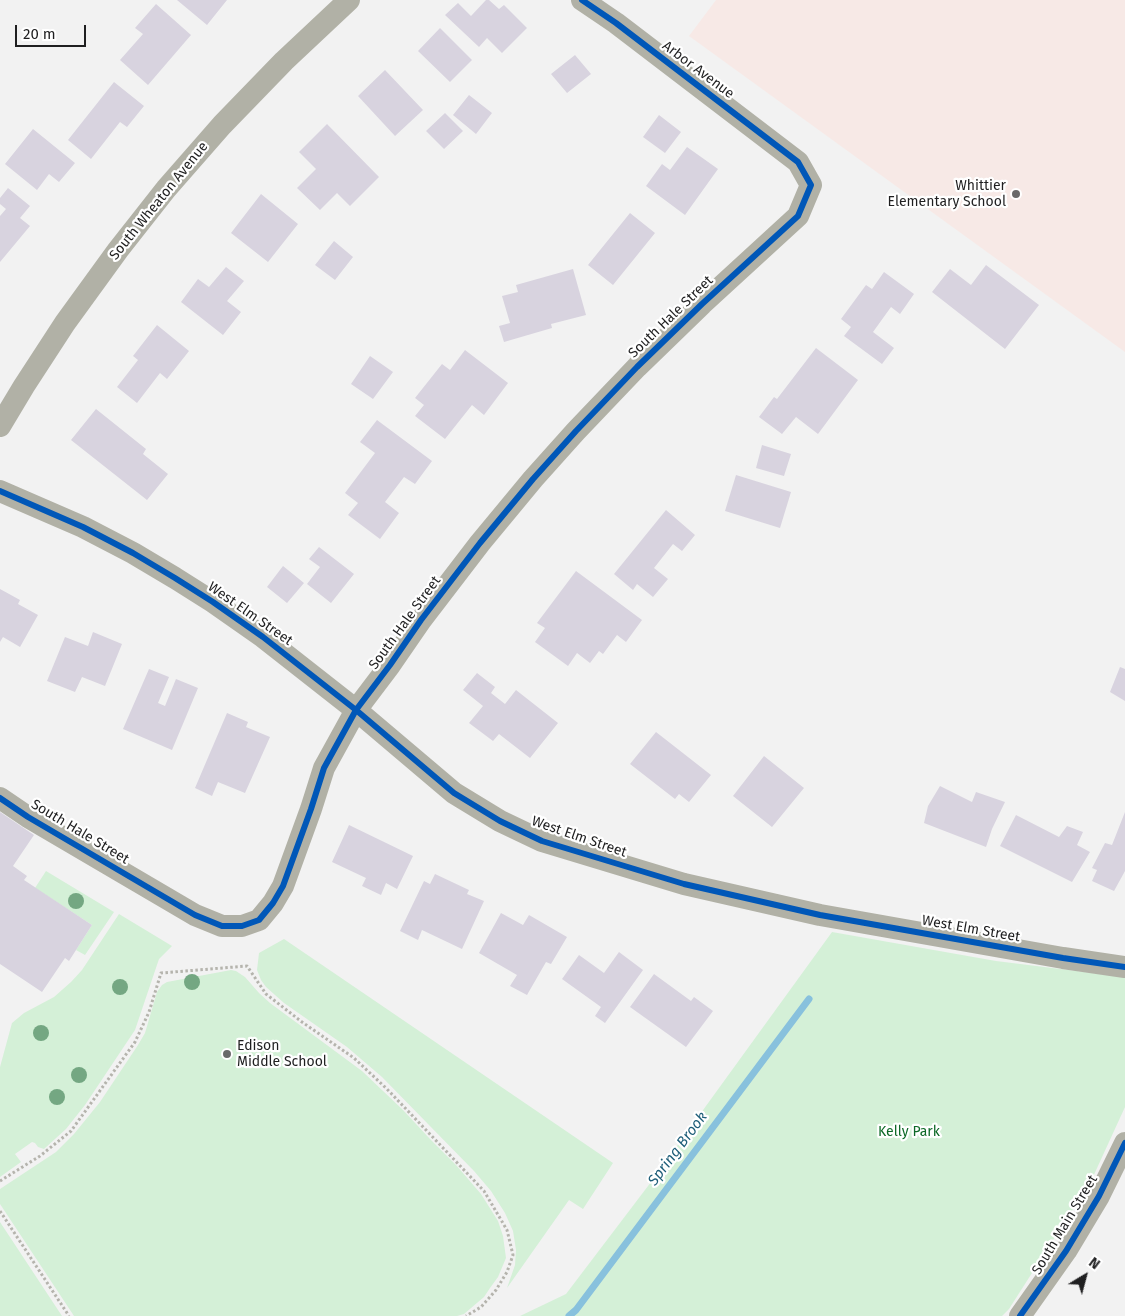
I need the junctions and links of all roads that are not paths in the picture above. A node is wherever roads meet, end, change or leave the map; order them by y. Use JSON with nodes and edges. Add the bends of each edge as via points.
{"nodes":[{"id":1,"x":349,"y":0,"type":"edge"},
{"id":2,"x":582,"y":0,"type":"edge"},
{"id":3,"x":798,"y":162,"type":"joint"},
{"id":4,"x":0,"y":426,"type":"edge"},
{"id":5,"x":0,"y":491,"type":"edge"},
{"id":6,"x":356,"y":710,"type":"junction"},
{"id":7,"x":0,"y":798,"type":"edge"},
{"id":8,"x":1125,"y":967,"type":"edge"},
{"id":9,"x":1125,"y":1143,"type":"edge"},
{"id":10,"x":1020,"y":1316,"type":"edge"}],
"edges":[{"from":1,"to":4,"type":"street","name":"South Wheaton Avenue","via":[[270,75],[166,190],[65,323]]},
{"from":2,"to":3,"type":"street","name":"Arbor Avenue"},
{"from":3,"to":6,"type":"street","name":"South Hale Street","via":[[811,185],[798,216],[637,367],[533,479],[480,543]]},
{"from":5,"to":6,"type":"street","name":"West Elm Street","via":[[83,527],[175,578],[263,637]]},
{"from":6,"to":7,"type":"street","name":"South Hale Street","via":[[324,768],[283,886],[259,920],[242,926],[222,926],[195,914]]},
{"from":6,"to":8,"type":"street","name":"West Elm Street","via":[[454,793],[500,821],[542,841],[684,884],[820,916]]},
{"from":9,"to":10,"type":"street","name":"South Main Street","via":[[1066,1251]]}]}
